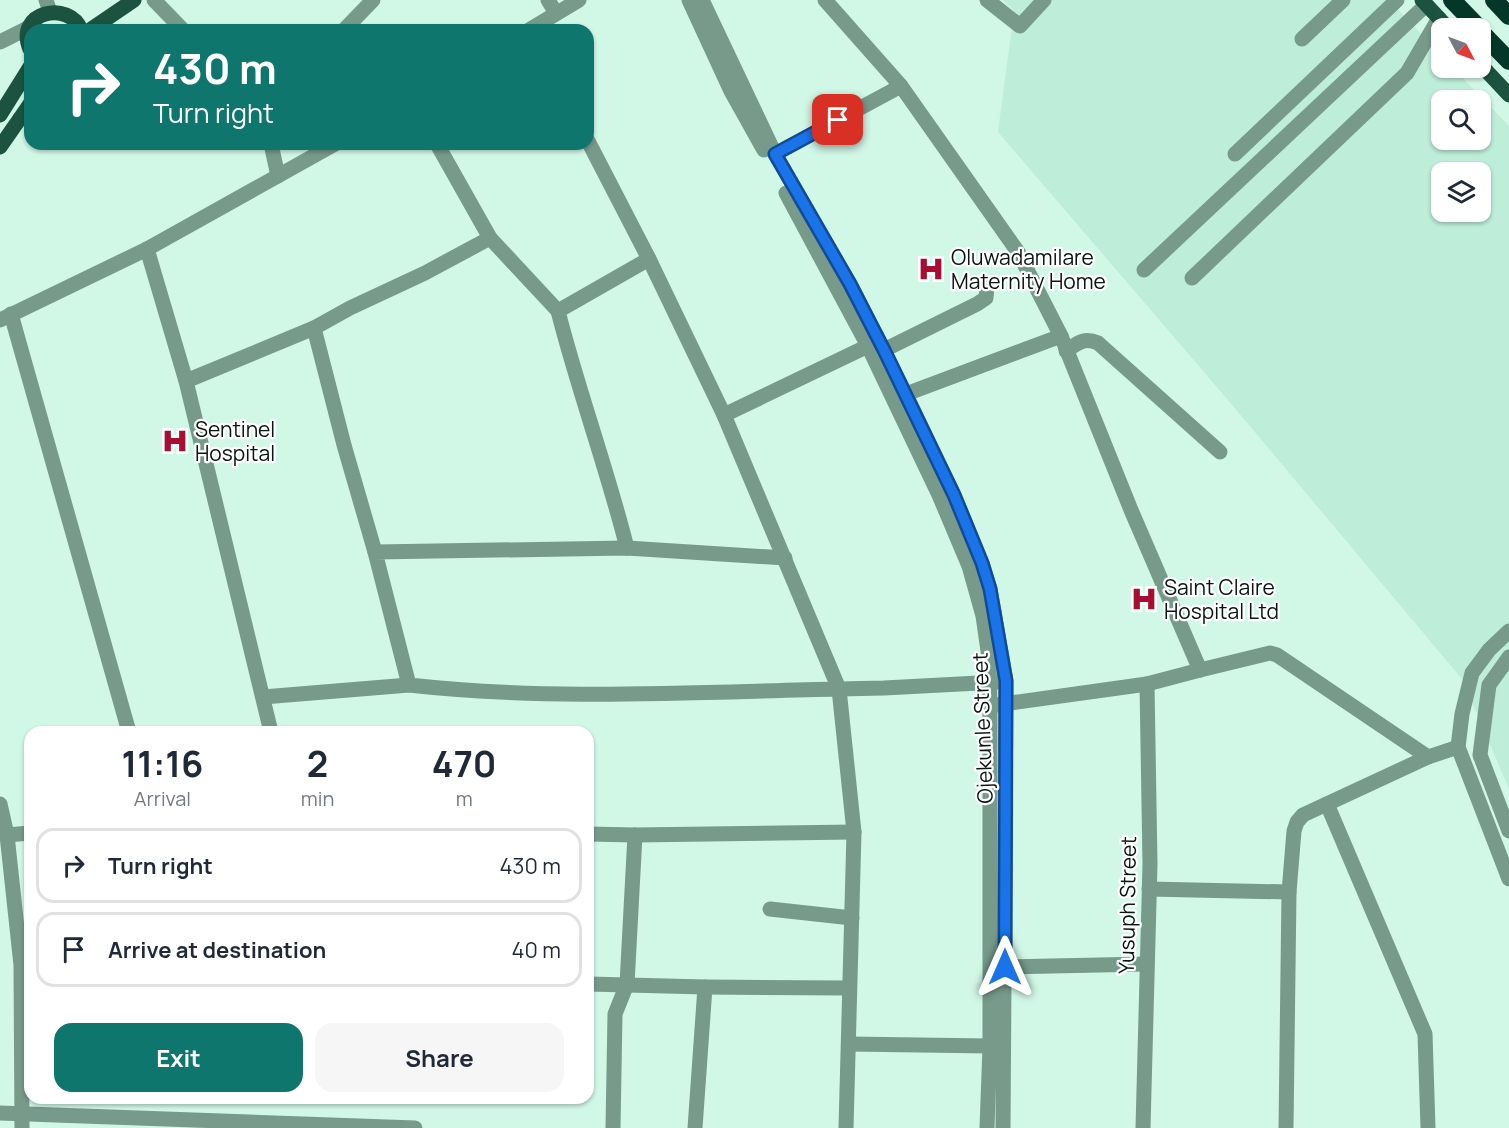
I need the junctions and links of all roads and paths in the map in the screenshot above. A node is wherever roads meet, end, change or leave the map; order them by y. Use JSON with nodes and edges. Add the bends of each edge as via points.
{"nodes":[{"id":1,"x":77,"y":0,"type":"edge"},
{"id":2,"x":134,"y":0,"type":"edge"},
{"id":3,"x":154,"y":0,"type":"edge"},
{"id":4,"x":373,"y":0,"type":"edge"},
{"id":5,"x":579,"y":0,"type":"edge"},
{"id":6,"x":689,"y":0,"type":"edge"},
{"id":7,"x":702,"y":0,"type":"edge"},
{"id":8,"x":825,"y":0,"type":"edge"},
{"id":9,"x":987,"y":0,"type":"edge"},
{"id":10,"x":1044,"y":0,"type":"edge"},
{"id":11,"x":1343,"y":0,"type":"edge"},
{"id":12,"x":1397,"y":0,"type":"edge"},
{"id":13,"x":1452,"y":0,"type":"edge"},
{"id":14,"x":1494,"y":0,"type":"edge"},
{"id":15,"x":1424,"y":2,"type":"edge"},
{"id":16,"x":53,"y":6,"type":"edge"},
{"id":17,"x":552,"y":6,"type":"edge"},
{"id":18,"x":1509,"y":16,"type":"edge"},
{"id":19,"x":1438,"y":18,"type":"edge"},
{"id":20,"x":1469,"y":18,"type":"edge"},
{"id":21,"x":31,"y":24,"type":"edge"},
{"id":22,"x":79,"y":24,"type":"edge"},
{"id":23,"x":99,"y":24,"type":"edge"},
{"id":24,"x":177,"y":24,"type":"edge"},
{"id":25,"x":350,"y":24,"type":"edge"},
{"id":26,"x":536,"y":24,"type":"edge"},
{"id":27,"x":24,"y":30,"type":"edge"},
{"id":28,"x":1302,"y":39,"type":"dead end"},
{"id":29,"x":1431,"y":40,"type":"edge"},
{"id":30,"x":0,"y":42,"type":"edge"},
{"id":31,"x":1491,"y":42,"type":"edge"},
{"id":32,"x":1509,"y":61,"type":"edge"},
{"id":33,"x":1491,"y":75,"type":"edge"},
{"id":34,"x":24,"y":77,"type":"edge"},
{"id":35,"x":901,"y":86,"type":"junction"},
{"id":36,"x":1509,"y":94,"type":"edge"},
{"id":37,"x":24,"y":113,"type":"edge"},
{"id":38,"x":0,"y":115,"type":"edge"},
{"id":39,"x":0,"y":147,"type":"edge"},
{"id":40,"x":272,"y":150,"type":"edge"},
{"id":41,"x":324,"y":150,"type":"edge"},
{"id":42,"x":440,"y":150,"type":"edge"},
{"id":43,"x":593,"y":150,"type":"edge"},
{"id":44,"x":775,"y":154,"type":"junction"},
{"id":45,"x":1235,"y":154,"type":"dead end"},
{"id":46,"x":278,"y":176,"type":"junction"},
{"id":47,"x":490,"y":238,"type":"junction"},
{"id":48,"x":147,"y":249,"type":"junction"},
{"id":49,"x":648,"y":259,"type":"junction"},
{"id":50,"x":1144,"y":270,"type":"dead end"},
{"id":51,"x":1192,"y":278,"type":"dead end"},
{"id":52,"x":987,"y":287,"type":"dead end"},
{"id":53,"x":558,"y":311,"type":"junction"},
{"id":54,"x":5,"y":317,"type":"edge"},
{"id":55,"x":314,"y":328,"type":"junction"},
{"id":56,"x":1063,"y":344,"type":"junction"},
{"id":57,"x":868,"y":346,"type":"junction"},
{"id":58,"x":884,"y":350,"type":"junction"},
{"id":59,"x":186,"y":381,"type":"junction"},
{"id":60,"x":900,"y":397,"type":"junction"},
{"id":61,"x":724,"y":415,"type":"junction"},
{"id":62,"x":1220,"y":452,"type":"dead end"},
{"id":63,"x":627,"y":548,"type":"junction"},
{"id":64,"x":375,"y":552,"type":"junction"},
{"id":65,"x":786,"y":558,"type":"junction"},
{"id":66,"x":1509,"y":631,"type":"edge"},
{"id":67,"x":1509,"y":657,"type":"edge"},
{"id":68,"x":1200,"y":670,"type":"junction"},
{"id":69,"x":1006,"y":681,"type":"junction"},
{"id":70,"x":990,"y":682,"type":"junction"},
{"id":71,"x":1147,"y":684,"type":"junction"},
{"id":72,"x":409,"y":685,"type":"junction"},
{"id":73,"x":839,"y":688,"type":"junction"},
{"id":74,"x":263,"y":697,"type":"junction"},
{"id":75,"x":998,"y":705,"type":"junction"},
{"id":76,"x":127,"y":726,"type":"edge"},
{"id":77,"x":270,"y":726,"type":"edge"},
{"id":78,"x":1458,"y":747,"type":"junction"},
{"id":79,"x":1428,"y":757,"type":"junction"},
{"id":80,"x":0,"y":804,"type":"edge"},
{"id":81,"x":1327,"y":804,"type":"junction"},
{"id":82,"x":1509,"y":831,"type":"edge"},
{"id":83,"x":854,"y":832,"type":"junction"},
{"id":84,"x":24,"y":834,"type":"edge"},
{"id":85,"x":594,"y":834,"type":"edge"},
{"id":86,"x":7,"y":835,"type":"junction"},
{"id":87,"x":635,"y":835,"type":"junction"},
{"id":88,"x":1509,"y":879,"type":"edge"},
{"id":89,"x":1149,"y":889,"type":"junction"},
{"id":90,"x":1289,"y":892,"type":"junction"},
{"id":91,"x":770,"y":909,"type":"dead end"},
{"id":92,"x":852,"y":918,"type":"junction"},
{"id":93,"x":24,"y":958,"type":"edge"},
{"id":94,"x":1147,"y":964,"type":"junction"},
{"id":95,"x":1005,"y":967,"type":"junction"},
{"id":96,"x":594,"y":984,"type":"edge"},
{"id":97,"x":627,"y":984,"type":"junction"},
{"id":98,"x":705,"y":987,"type":"junction"},
{"id":99,"x":848,"y":988,"type":"junction"},
{"id":100,"x":24,"y":1017,"type":"edge"},
{"id":101,"x":849,"y":1044,"type":"junction"},
{"id":102,"x":990,"y":1046,"type":"junction"},
{"id":103,"x":0,"y":1113,"type":"edge"},
{"id":104,"x":22,"y":1121,"type":"edge"},
{"id":105,"x":415,"y":1128,"type":"edge"},
{"id":106,"x":613,"y":1128,"type":"edge"},
{"id":107,"x":695,"y":1128,"type":"edge"},
{"id":108,"x":846,"y":1128,"type":"edge"},
{"id":109,"x":987,"y":1128,"type":"edge"},
{"id":110,"x":1003,"y":1128,"type":"edge"},
{"id":111,"x":1143,"y":1128,"type":"edge"},
{"id":112,"x":1286,"y":1128,"type":"edge"},
{"id":113,"x":1428,"y":1128,"type":"edge"}],
"edges":[{"from":1,"to":16,"type":"main road"},
{"from":2,"to":23,"type":"main road"},
{"from":3,"to":24,"type":"street"},
{"from":4,"to":25,"type":"street"},
{"from":5,"to":17,"type":"street"},
{"from":6,"to":57,"type":"street","name":"Ojekunle Street","via":[[731,91]]},
{"from":7,"to":44,"type":"street","name":"Ojekunle Street"},
{"from":8,"to":35,"type":"street"},
{"from":9,"to":10,"type":"street","via":[[1020,26]]},
{"from":11,"to":28,"type":"street"},
{"from":12,"to":45,"type":"street"},
{"from":13,"to":20,"type":"highway"},
{"from":14,"to":18,"type":"highway"},
{"from":15,"to":19,"type":"main road"},
{"from":15,"to":50,"type":"street"},
{"from":16,"to":21,"type":"main road"},
{"from":16,"to":22,"type":"main road","via":[[77,19]]},
{"from":17,"to":26,"type":"street"},
{"from":27,"to":30,"type":"street"},
{"from":29,"to":51,"type":"street","via":[[1407,73]]},
{"from":31,"to":32,"type":"highway"},
{"from":33,"to":36,"type":"main road"},
{"from":34,"to":38,"type":"main road"},
{"from":35,"to":44,"type":"street"},
{"from":35,"to":56,"type":"street","via":[[1018,252]]},
{"from":37,"to":39,"type":"main road"},
{"from":40,"to":46,"type":"street"},
{"from":41,"to":46,"type":"street"},
{"from":42,"to":47,"type":"street"},
{"from":43,"to":49,"type":"street"},
{"from":44,"to":58,"type":"street","name":"Ojekunle Street"},
{"from":46,"to":48,"type":"street"},
{"from":47,"to":53,"type":"street"},
{"from":47,"to":55,"type":"street"},
{"from":48,"to":54,"type":"street"},
{"from":48,"to":59,"type":"street"},
{"from":49,"to":53,"type":"street"},
{"from":49,"to":61,"type":"street"},
{"from":52,"to":58,"type":"street","via":[[986,298],[977,304]]},
{"from":53,"to":63,"type":"street"},
{"from":54,"to":76,"type":"street"},
{"from":55,"to":59,"type":"street"},
{"from":55,"to":64,"type":"street"},
{"from":56,"to":60,"type":"street"},
{"from":56,"to":62,"type":"street","via":[[1090,339],[1098,343]]},
{"from":56,"to":68,"type":"street"},
{"from":57,"to":60,"type":"street","name":"Ojekunle Street"},
{"from":57,"to":61,"type":"street"},
{"from":58,"to":60,"type":"street","name":"Ojekunle Street"},
{"from":59,"to":74,"type":"street"},
{"from":60,"to":69,"type":"street","name":"Ojekunle Street","via":[[954,495],[982,563],[996,616]]},
{"from":60,"to":70,"type":"street","name":"Ojekunle Street","via":[[969,566],[982,616]]},
{"from":61,"to":65,"type":"street"},
{"from":63,"to":64,"type":"street"},
{"from":63,"to":65,"type":"street"},
{"from":64,"to":72,"type":"street"},
{"from":65,"to":73,"type":"street"},
{"from":66,"to":78,"type":"street","via":[[1472,673]]},
{"from":67,"to":82,"type":"street","via":[[1489,685],[1480,755]]},
{"from":68,"to":71,"type":"street"},
{"from":68,"to":79,"type":"street","via":[[1270,653],[1277,655]]},
{"from":69,"to":70,"type":"street"},
{"from":69,"to":75,"type":"street","name":"Ojekunle Street"},
{"from":70,"to":73,"type":"street"},
{"from":70,"to":75,"type":"street","name":"Ojekunle Street"},
{"from":71,"to":75,"type":"street"},
{"from":71,"to":89,"type":"street","name":"Yusuph Street"},
{"from":72,"to":73,"type":"street","via":[[466,692],[601,694]]},
{"from":72,"to":74,"type":"street"},
{"from":73,"to":83,"type":"street"},
{"from":74,"to":77,"type":"street"},
{"from":75,"to":95,"type":"street","name":"Ojekunle Street"},
{"from":75,"to":102,"type":"street","name":"Ojekunle Street"},
{"from":78,"to":79,"type":"street"},
{"from":78,"to":88,"type":"street"},
{"from":79,"to":81,"type":"street"},
{"from":80,"to":86,"type":"street"},
{"from":81,"to":90,"type":"street","via":[[1297,822]]},
{"from":81,"to":113,"type":"street","via":[[1425,1034]]},
{"from":83,"to":87,"type":"street"},
{"from":83,"to":92,"type":"street"},
{"from":84,"to":86,"type":"street"},
{"from":85,"to":87,"type":"street"},
{"from":86,"to":93,"type":"street"},
{"from":87,"to":97,"type":"street"},
{"from":89,"to":90,"type":"street"},
{"from":89,"to":94,"type":"street","name":"Yusuph Street"},
{"from":90,"to":112,"type":"street"},
{"from":91,"to":92,"type":"street"},
{"from":92,"to":99,"type":"street"},
{"from":94,"to":95,"type":"street"},
{"from":94,"to":111,"type":"street","name":"Yusuph Street"},
{"from":95,"to":110,"type":"street","name":"Ojekunle Street"},
{"from":96,"to":97,"type":"street"},
{"from":97,"to":98,"type":"street"},
{"from":97,"to":106,"type":"street","via":[[615,1014]]},
{"from":98,"to":99,"type":"street"},
{"from":98,"to":107,"type":"street"},
{"from":99,"to":101,"type":"street"},
{"from":100,"to":104,"type":"street"},
{"from":101,"to":102,"type":"street"},
{"from":101,"to":108,"type":"street"},
{"from":102,"to":109,"type":"street","name":"Ojekunle Street"},
{"from":103,"to":104,"type":"street"},
{"from":104,"to":105,"type":"street"}]}
